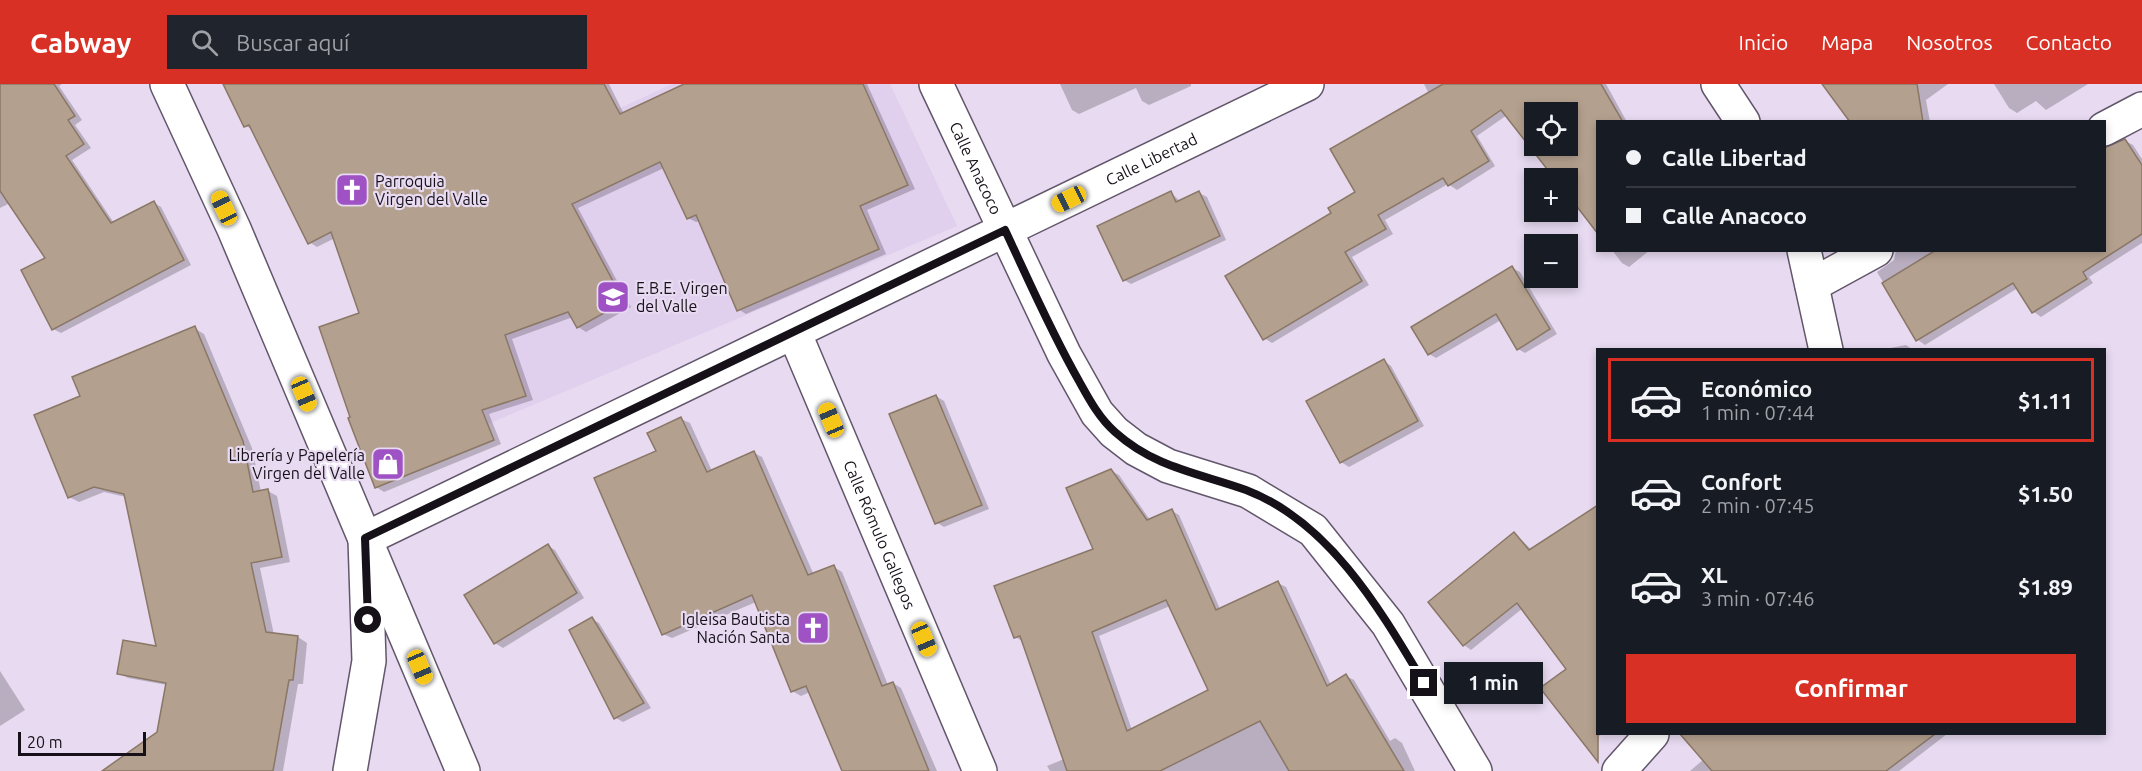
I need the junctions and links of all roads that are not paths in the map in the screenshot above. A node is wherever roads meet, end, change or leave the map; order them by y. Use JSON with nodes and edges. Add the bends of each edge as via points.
{"nodes":[{"id":1,"x":167,"y":84,"type":"edge"},
{"id":2,"x":936,"y":84,"type":"edge"},
{"id":3,"x":1307,"y":84,"type":"edge"},
{"id":4,"x":1718,"y":84,"type":"edge"},
{"id":5,"x":2142,"y":109,"type":"edge"},
{"id":6,"x":1742,"y":120,"type":"edge"},
{"id":7,"x":2106,"y":128,"type":"edge"},
{"id":8,"x":1005,"y":230,"type":"junction"},
{"id":9,"x":1804,"y":252,"type":"edge"},
{"id":10,"x":1872,"y":252,"type":"edge"},
{"id":11,"x":1812,"y":285,"type":"junction"},
{"id":12,"x":794,"y":332,"type":"junction"},
{"id":13,"x":1826,"y":348,"type":"edge"},
{"id":14,"x":365,"y":538,"type":"junction"},
{"id":15,"x":1651,"y":735,"type":"edge"},
{"id":16,"x":350,"y":771,"type":"edge"},
{"id":17,"x":463,"y":771,"type":"edge"},
{"id":18,"x":980,"y":771,"type":"edge"},
{"id":19,"x":1475,"y":771,"type":"edge"},
{"id":20,"x":1619,"y":771,"type":"edge"}],
"edges":[{"from":1,"to":14,"type":"street","via":[[234,229]]},
{"from":2,"to":8,"type":"street","name":"Calle Anacoco"},
{"from":3,"to":8,"type":"street","name":"Calle Libertad"},
{"from":4,"to":6,"type":"street"},
{"from":5,"to":7,"type":"street"},
{"from":8,"to":12,"type":"street","name":"Calle Libertad"},
{"from":8,"to":19,"type":"street","name":"Calle Anacoco","via":[[1097,413],[1136,449],[1168,466],[1248,491],[1313,530],[1389,624]]},
{"from":9,"to":11,"type":"street"},
{"from":10,"to":11,"type":"street"},
{"from":11,"to":13,"type":"street"},
{"from":12,"to":14,"type":"street","name":"Calle Libertad"},
{"from":12,"to":18,"type":"street","name":"Calle Rómulo Gallegos"},
{"from":14,"to":16,"type":"street","via":[[369,661]]},
{"from":14,"to":17,"type":"street"},
{"from":15,"to":20,"type":"street"}]}
